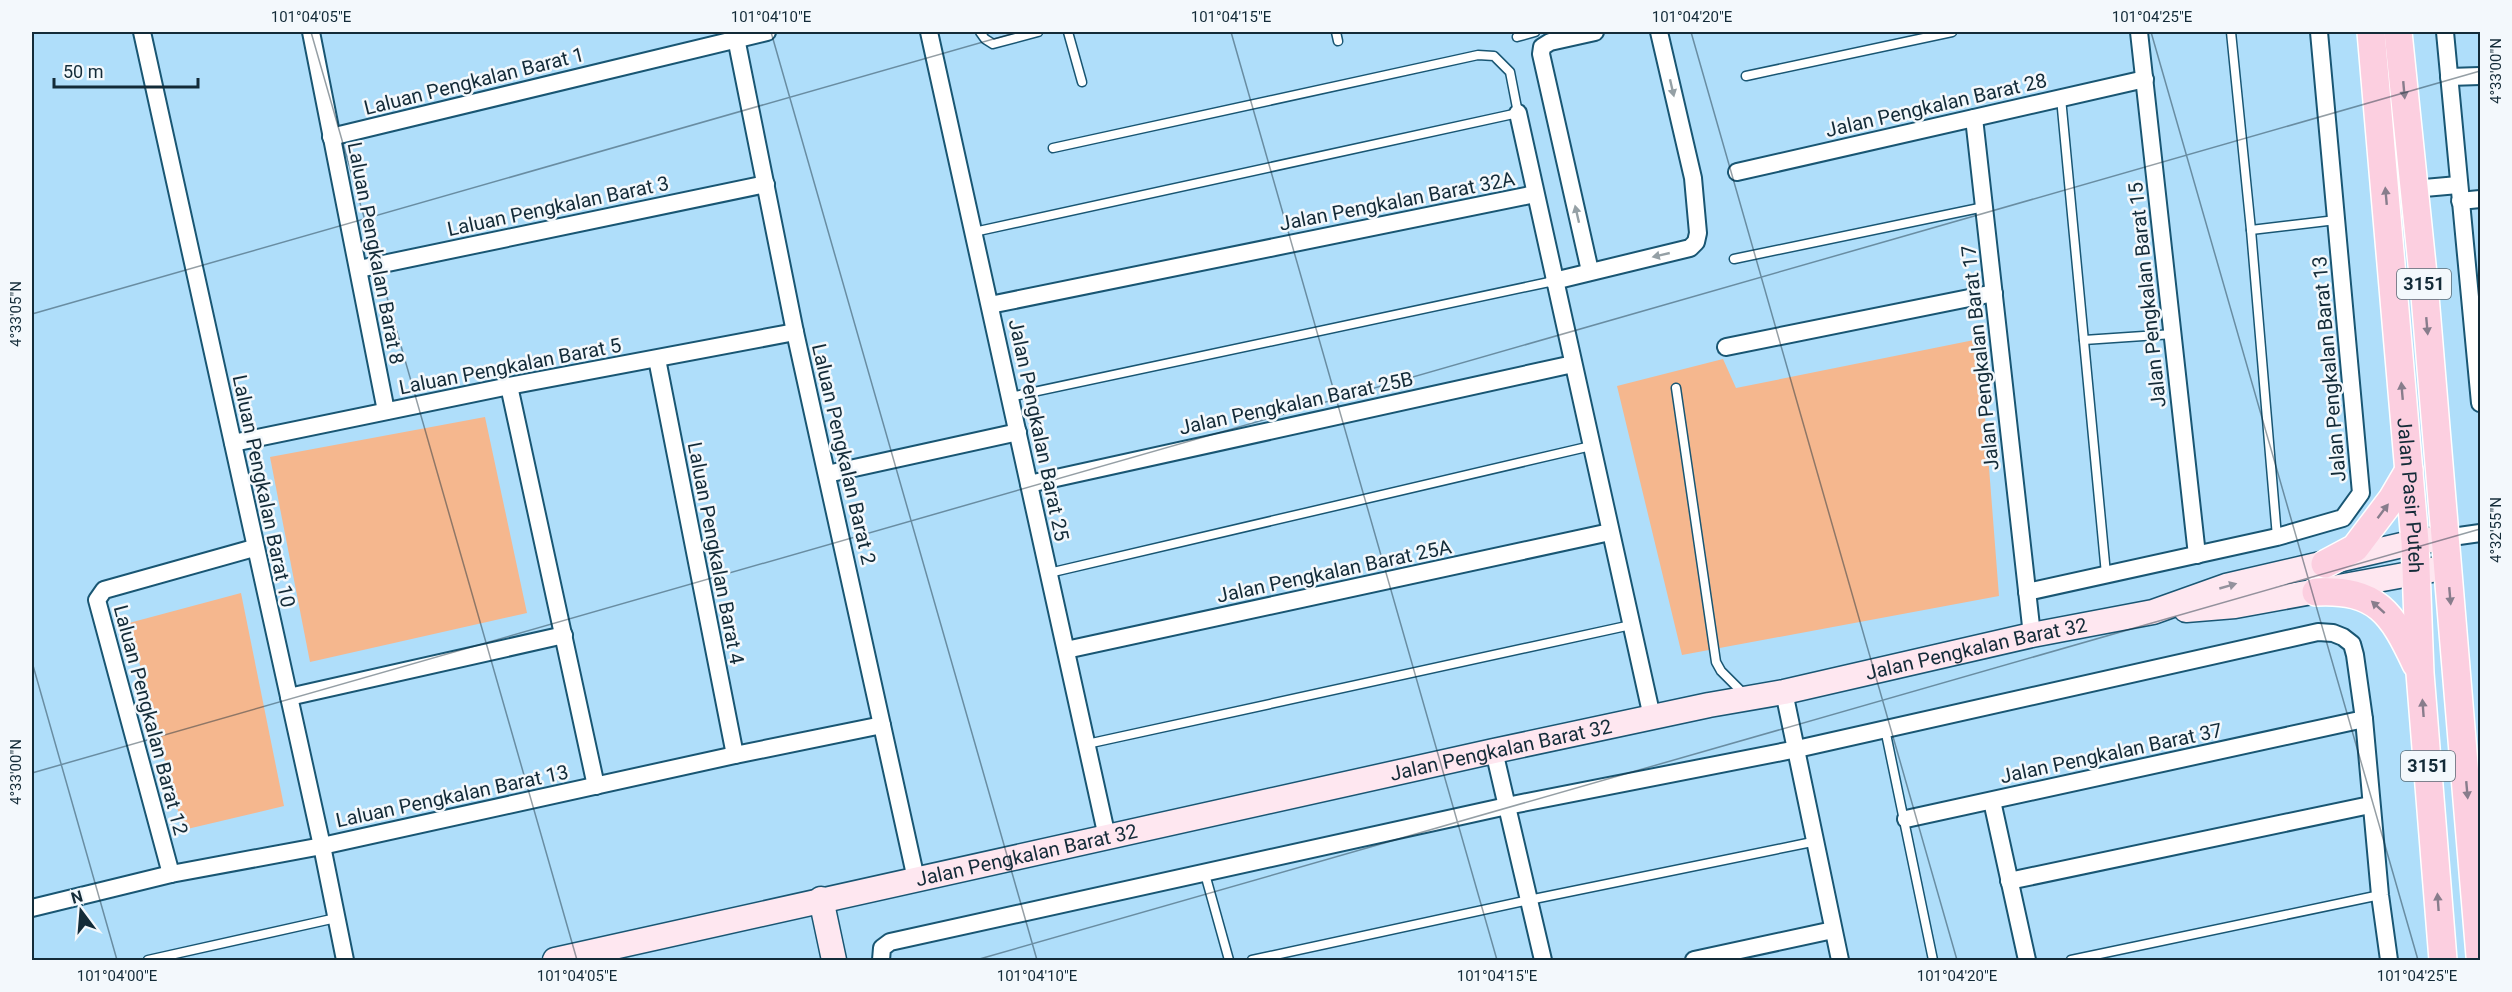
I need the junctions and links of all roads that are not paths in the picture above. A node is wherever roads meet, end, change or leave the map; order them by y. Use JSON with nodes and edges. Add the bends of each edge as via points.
{"nodes":[{"id":1,"x":142,"y":32,"type":"edge"},
{"id":2,"x":311,"y":32,"type":"edge"},
{"id":3,"x":766,"y":32,"type":"edge"},
{"id":4,"x":929,"y":32,"type":"edge"},
{"id":5,"x":980,"y":32,"type":"edge"},
{"id":6,"x":1038,"y":32,"type":"edge"},
{"id":7,"x":1068,"y":32,"type":"edge"},
{"id":8,"x":1336,"y":32,"type":"edge"},
{"id":9,"x":1535,"y":32,"type":"edge"},
{"id":10,"x":1595,"y":32,"type":"edge"},
{"id":11,"x":1659,"y":32,"type":"edge"},
{"id":12,"x":1952,"y":32,"type":"edge"},
{"id":13,"x":2139,"y":32,"type":"edge"},
{"id":14,"x":2231,"y":32,"type":"edge"},
{"id":15,"x":2319,"y":32,"type":"edge"},
{"id":16,"x":2371,"y":32,"type":"edge"},
{"id":17,"x":2398,"y":32,"type":"edge"},
{"id":18,"x":2445,"y":32,"type":"edge"},
{"id":19,"x":1517,"y":37,"type":"dead end"},
{"id":20,"x":736,"y":38,"type":"junction"},
{"id":21,"x":1338,"y":41,"type":"dead end"},
{"id":22,"x":1746,"y":75,"type":"dead end"},
{"id":23,"x":2481,"y":76,"type":"edge"},
{"id":24,"x":2449,"y":77,"type":"junction"},
{"id":25,"x":2145,"y":79,"type":"junction"},
{"id":26,"x":1082,"y":82,"type":"dead end"},
{"id":27,"x":2061,"y":98,"type":"junction"},
{"id":28,"x":1518,"y":113,"type":"junction"},
{"id":29,"x":1974,"y":118,"type":"junction"},
{"id":30,"x":331,"y":137,"type":"junction"},
{"id":31,"x":1053,"y":148,"type":"dead end"},
{"id":32,"x":1737,"y":172,"type":"dead end"},
{"id":33,"x":766,"y":184,"type":"junction"},
{"id":34,"x":2413,"y":189,"type":"junction"},
{"id":35,"x":2459,"y":193,"type":"junction"},
{"id":36,"x":1535,"y":194,"type":"junction"},
{"id":37,"x":2481,"y":199,"type":"edge"},
{"id":38,"x":1984,"y":207,"type":"junction"},
{"id":39,"x":2336,"y":220,"type":"junction"},
{"id":40,"x":2251,"y":230,"type":"junction"},
{"id":41,"x":974,"y":232,"type":"junction"},
{"id":42,"x":1734,"y":259,"type":"dead end"},
{"id":43,"x":359,"y":269,"type":"junction"},
{"id":44,"x":1590,"y":271,"type":"junction"},
{"id":45,"x":1554,"y":281,"type":"junction"},
{"id":46,"x":1994,"y":293,"type":"junction"},
{"id":47,"x":990,"y":305,"type":"junction"},
{"id":48,"x":2477,"y":321,"type":"edge"},
{"id":49,"x":795,"y":332,"type":"junction"},
{"id":50,"x":2173,"y":334,"type":"junction"},
{"id":51,"x":2084,"y":340,"type":"junction"},
{"id":52,"x":1726,"y":347,"type":"dead end"},
{"id":53,"x":657,"y":358,"type":"junction"},
{"id":54,"x":1573,"y":364,"type":"junction"},
{"id":55,"x":509,"y":386,"type":"junction"},
{"id":56,"x":1676,"y":388,"type":"dead end"},
{"id":57,"x":1010,"y":397,"type":"junction"},
{"id":58,"x":2481,"y":403,"type":"edge"},
{"id":59,"x":386,"y":411,"type":"junction"},
{"id":60,"x":1018,"y":432,"type":"junction"},
{"id":61,"x":233,"y":443,"type":"junction"},
{"id":62,"x":1591,"y":446,"type":"junction"},
{"id":63,"x":2409,"y":470,"type":"junction"},
{"id":64,"x":827,"y":474,"type":"junction"},
{"id":65,"x":1029,"y":484,"type":"junction"},
{"id":66,"x":1610,"y":532,"type":"junction"},
{"id":67,"x":2481,"y":533,"type":"edge"},
{"id":68,"x":2277,"y":537,"type":"junction"},
{"id":69,"x":2445,"y":538,"type":"junction"},
{"id":70,"x":2415,"y":542,"type":"junction"},
{"id":71,"x":254,"y":548,"type":"junction"},
{"id":72,"x":2197,"y":555,"type":"junction"},
{"id":73,"x":2325,"y":564,"type":"junction"},
{"id":74,"x":2448,"y":567,"type":"junction"},
{"id":75,"x":2416,"y":572,"type":"junction"},
{"id":76,"x":1049,"y":573,"type":"junction"},
{"id":77,"x":2106,"y":574,"type":"junction"},
{"id":78,"x":2027,"y":592,"type":"junction"},
{"id":79,"x":2316,"y":592,"type":"junction"},
{"id":80,"x":2153,"y":612,"type":"junction"},
{"id":81,"x":1631,"y":626,"type":"junction"},
{"id":82,"x":564,"y":635,"type":"junction"},
{"id":83,"x":2032,"y":635,"type":"junction"},
{"id":84,"x":1066,"y":650,"type":"junction"},
{"id":85,"x":2420,"y":673,"type":"junction"},
{"id":86,"x":1784,"y":692,"type":"junction"},
{"id":87,"x":289,"y":697,"type":"junction"},
{"id":88,"x":1749,"y":698,"type":"junction"},
{"id":89,"x":1652,"y":717,"type":"junction"},
{"id":90,"x":2364,"y":719,"type":"junction"},
{"id":91,"x":882,"y":725,"type":"junction"},
{"id":92,"x":1885,"y":729,"type":"junction"},
{"id":93,"x":1087,"y":744,"type":"junction"},
{"id":94,"x":1797,"y":749,"type":"junction"},
{"id":95,"x":1494,"y":751,"type":"junction"},
{"id":96,"x":735,"y":755,"type":"junction"},
{"id":97,"x":596,"y":786,"type":"junction"},
{"id":98,"x":1992,"y":801,"type":"junction"},
{"id":99,"x":2370,"y":805,"type":"junction"},
{"id":100,"x":1507,"y":806,"type":"junction"},
{"id":101,"x":1905,"y":819,"type":"junction"},
{"id":102,"x":1107,"y":837,"type":"junction"},
{"id":103,"x":1816,"y":841,"type":"junction"},
{"id":104,"x":322,"y":846,"type":"junction"},
{"id":105,"x":1205,"y":873,"type":"junction"},
{"id":106,"x":171,"y":874,"type":"junction"},
{"id":107,"x":916,"y":879,"type":"junction"},
{"id":108,"x":2009,"y":881,"type":"junction"},
{"id":109,"x":2379,"y":895,"type":"junction"},
{"id":110,"x":821,"y":899,"type":"junction"},
{"id":111,"x":1530,"y":900,"type":"junction"},
{"id":112,"x":32,"y":908,"type":"edge"},
{"id":113,"x":336,"y":918,"type":"junction"},
{"id":114,"x":1833,"y":930,"type":"junction"},
{"id":115,"x":1746,"y":955,"type":"edge"},
{"id":116,"x":2481,"y":956,"type":"edge"},
{"id":117,"x":148,"y":960,"type":"edge"},
{"id":118,"x":345,"y":960,"type":"edge"},
{"id":119,"x":555,"y":960,"type":"edge"},
{"id":120,"x":834,"y":960,"type":"edge"},
{"id":121,"x":881,"y":960,"type":"edge"},
{"id":122,"x":1229,"y":960,"type":"edge"},
{"id":123,"x":1252,"y":960,"type":"edge"},
{"id":124,"x":1543,"y":960,"type":"edge"},
{"id":125,"x":1694,"y":960,"type":"edge"},
{"id":126,"x":1840,"y":960,"type":"edge"},
{"id":127,"x":1933,"y":960,"type":"edge"},
{"id":128,"x":2027,"y":960,"type":"edge"},
{"id":129,"x":2071,"y":960,"type":"edge"},
{"id":130,"x":2389,"y":960,"type":"edge"},
{"id":131,"x":2443,"y":960,"type":"edge"}],
"edges":[{"from":1,"to":61,"type":"street","name":"Laluan Pengkalan Barat 10"},
{"from":2,"to":30,"type":"street","name":"Laluan Pengkalan Barat 8"},
{"from":3,"to":20,"type":"street","name":"Laluan Pengkalan Barat 1"},
{"from":4,"to":41,"type":"street","name":"Jalan Pengkalan Barat 25"},
{"from":5,"to":6,"type":"lane","via":[[993,44]]},
{"from":7,"to":26,"type":"lane"},
{"from":8,"to":21,"type":"lane"},
{"from":9,"to":19,"type":"lane"},
{"from":44,"to":10,"type":"street","one_way":true,"via":[[1541,54],[1542,47],[1550,42]]},
{"from":11,"to":44,"type":"street","one_way":true,"via":[[1693,178],[1696,242],[1690,248]]},
{"from":12,"to":22,"type":"lane"},
{"from":13,"to":25,"type":"street","name":"Jalan Pengkalan Barat 15"},
{"from":14,"to":40,"type":"lane"},
{"from":15,"to":39,"type":"street","name":"Jalan Pengkalan Barat 13"},
{"from":63,"to":16,"type":"main road","name":"Jalan Pasir Puteh","number":"3151","one_way":true},
{"from":17,"to":34,"type":"main road","name":"Jalan Pasir Puteh","number":"3151","one_way":true},
{"from":18,"to":24,"type":"street"},
{"from":20,"to":30,"type":"street","name":"Laluan Pengkalan Barat 1"},
{"from":20,"to":33,"type":"street","name":"Laluan Pengkalan Barat 2"},
{"from":23,"to":24,"type":"street"},
{"from":24,"to":35,"type":"street"},
{"from":25,"to":27,"type":"street","name":"Jalan Pengkalan Barat 28"},
{"from":25,"to":50,"type":"street","name":"Jalan Pengkalan Barat 15"},
{"from":27,"to":29,"type":"street","name":"Jalan Pengkalan Barat 28"},
{"from":27,"to":51,"type":"lane"},
{"from":28,"to":31,"type":"lane","via":[[1510,72],[1494,56],[1478,55]]},
{"from":28,"to":36,"type":"street"},
{"from":28,"to":41,"type":"lane"},
{"from":29,"to":32,"type":"street","name":"Jalan Pengkalan Barat 28"},
{"from":29,"to":38,"type":"street","name":"Jalan Pengkalan Barat 17"},
{"from":30,"to":43,"type":"street","name":"Laluan Pengkalan Barat 8"},
{"from":33,"to":43,"type":"street","name":"Laluan Pengkalan Barat 3"},
{"from":33,"to":49,"type":"street","name":"Laluan Pengkalan Barat 2"},
{"from":34,"to":35,"type":"street"},
{"from":34,"to":69,"type":"main road","name":"Jalan Pasir Puteh","number":"3151","one_way":true},
{"from":35,"to":37,"type":"street"},
{"from":35,"to":48,"type":"street"},
{"from":36,"to":45,"type":"street","name":"Jalan Pengkalan Barat 32A"},
{"from":36,"to":47,"type":"street","name":"Jalan Pengkalan Barat 32A"},
{"from":38,"to":42,"type":"lane"},
{"from":38,"to":46,"type":"street","name":"Jalan Pengkalan Barat 17"},
{"from":39,"to":40,"type":"lane"},
{"from":39,"to":68,"type":"street","name":"Jalan Pengkalan Barat 13","via":[[2361,493],[2343,518]]},
{"from":40,"to":68,"type":"lane"},
{"from":41,"to":47,"type":"street","name":"Jalan Pengkalan Barat 25"},
{"from":43,"to":59,"type":"street","name":"Laluan Pengkalan Barat 8"},
{"from":44,"to":45,"type":"street"},
{"from":45,"to":54,"type":"street","name":"Jalan Pengkalan Barat 32A"},
{"from":45,"to":57,"type":"lane"},
{"from":46,"to":52,"type":"street"},
{"from":46,"to":78,"type":"street","name":"Jalan Pengkalan Barat 17"},
{"from":47,"to":57,"type":"street","name":"Jalan Pengkalan Barat 25"},
{"from":48,"to":58,"type":"street"},
{"from":49,"to":53,"type":"street","name":"Laluan Pengkalan Barat 5"},
{"from":49,"to":64,"type":"street","name":"Laluan Pengkalan Barat 2"},
{"from":50,"to":51,"type":"lane"},
{"from":50,"to":72,"type":"street","name":"Jalan Pengkalan Barat 15"},
{"from":51,"to":77,"type":"lane"},
{"from":53,"to":55,"type":"street","name":"Laluan Pengkalan Barat 5"},
{"from":53,"to":96,"type":"street","name":"Laluan Pengkalan Barat 4"},
{"from":54,"to":62,"type":"street","name":"Jalan Pengkalan Barat 32A"},
{"from":54,"to":65,"type":"street","name":"Jalan Pengkalan Barat 25B"},
{"from":55,"to":59,"type":"street","name":"Laluan Pengkalan Barat 5"},
{"from":55,"to":82,"type":"street"},
{"from":56,"to":88,"type":"lane","via":[[1716,662]]},
{"from":57,"to":60,"type":"street","name":"Jalan Pengkalan Barat 25"},
{"from":59,"to":61,"type":"street","name":"Laluan Pengkalan Barat 5"},
{"from":60,"to":64,"type":"street"},
{"from":60,"to":65,"type":"street","name":"Jalan Pengkalan Barat 25"},
{"from":61,"to":71,"type":"street","name":"Laluan Pengkalan Barat 10"},
{"from":62,"to":66,"type":"street","name":"Jalan Pengkalan Barat 32A"},
{"from":62,"to":76,"type":"lane"},
{"from":63,"to":70,"type":"main road","name":"Jalan Pasir Puteh","number":"3151"},
{"from":73,"to":63,"type":"main road","one_way":true,"via":[[2355,548]]},
{"from":64,"to":91,"type":"street","name":"Laluan Pengkalan Barat 2"},
{"from":65,"to":76,"type":"street","name":"Jalan Pengkalan Barat 25"},
{"from":66,"to":81,"type":"street","name":"Jalan Pengkalan Barat 32A"},
{"from":66,"to":84,"type":"street","name":"Jalan Pengkalan Barat 25A"},
{"from":67,"to":69,"type":"street"},
{"from":68,"to":72,"type":"street","name":"Jalan Pengkalan Barat 13"},
{"from":69,"to":70,"type":"street","name":"Jalan Pengkalan Barat 32"},
{"from":69,"to":74,"type":"main road","name":"Jalan Pasir Puteh","number":"3151"},
{"from":70,"to":73,"type":"street","name":"Jalan Pengkalan Barat 32"},
{"from":70,"to":75,"type":"main road","name":"Jalan Pasir Puteh","number":"3151"},
{"from":71,"to":87,"type":"street","name":"Laluan Pengkalan Barat 10"},
{"from":71,"to":106,"type":"street","name":"Laluan Pengkalan Barat 12","via":[[104,590],[97,600]]},
{"from":72,"to":77,"type":"street","name":"Jalan Pengkalan Barat 13"},
{"from":80,"to":73,"type":"street","name":"Jalan Pengkalan Barat 32","one_way":true,"via":[[2226,586]]},
{"from":74,"to":75,"type":"street"},
{"from":74,"to":116,"type":"main road","name":"Jalan Pasir Puteh","number":"3151","one_way":true},
{"from":75,"to":79,"type":"street"},
{"from":75,"to":85,"type":"main road","name":"Jalan Pasir Puteh","number":"3151"},
{"from":76,"to":84,"type":"street","name":"Jalan Pengkalan Barat 25"},
{"from":77,"to":78,"type":"street","name":"Jalan Pengkalan Barat 13"},
{"from":78,"to":83,"type":"street","name":"Jalan Pengkalan Barat 17"},
{"from":79,"to":80,"type":"street","via":[[2235,606]]},
{"from":85,"to":79,"type":"main road","one_way":true,"via":[[2399,628],[2374,601],[2342,590]]},
{"from":80,"to":83,"type":"street","name":"Jalan Pengkalan Barat 32"},
{"from":81,"to":89,"type":"street","name":"Jalan Pengkalan Barat 32A"},
{"from":81,"to":93,"type":"lane"},
{"from":82,"to":87,"type":"street"},
{"from":82,"to":97,"type":"street"},
{"from":83,"to":86,"type":"street","name":"Jalan Pengkalan Barat 32"},
{"from":84,"to":93,"type":"street","name":"Jalan Pengkalan Barat 25"},
{"from":131,"to":85,"type":"main road","name":"Jalan Pasir Puteh","number":"3151","one_way":true},
{"from":86,"to":88,"type":"street","name":"Jalan Pengkalan Barat 32"},
{"from":86,"to":94,"type":"street"},
{"from":87,"to":104,"type":"street","name":"Laluan Pengkalan Barat 10"},
{"from":88,"to":89,"type":"street","name":"Jalan Pengkalan Barat 32"},
{"from":89,"to":95,"type":"street","name":"Jalan Pengkalan Barat 32"},
{"from":90,"to":92,"type":"street","via":[[2352,644],[2333,633],[2318,632]]},
{"from":90,"to":98,"type":"street","name":"Jalan Pengkalan Barat 37"},
{"from":90,"to":99,"type":"street"},
{"from":91,"to":96,"type":"street","name":"Laluan Pengkalan Barat 13"},
{"from":91,"to":107,"type":"street","name":"Laluan Pengkalan Barat 2"},
{"from":92,"to":94,"type":"street"},
{"from":92,"to":101,"type":"lane"},
{"from":93,"to":102,"type":"street","name":"Jalan Pengkalan Barat 25"},
{"from":94,"to":100,"type":"street"},
{"from":94,"to":103,"type":"street"},
{"from":95,"to":100,"type":"street"},
{"from":95,"to":102,"type":"street","name":"Jalan Pengkalan Barat 32"},
{"from":96,"to":97,"type":"street","name":"Laluan Pengkalan Barat 13"},
{"from":97,"to":104,"type":"street","name":"Laluan Pengkalan Barat 13"},
{"from":98,"to":101,"type":"street"},
{"from":98,"to":108,"type":"street","name":"Jalan Pengkalan Barat 37"},
{"from":99,"to":108,"type":"street"},
{"from":99,"to":109,"type":"street"},
{"from":100,"to":105,"type":"street"},
{"from":100,"to":111,"type":"street"},
{"from":101,"to":127,"type":"lane"},
{"from":102,"to":107,"type":"street","name":"Jalan Pengkalan Barat 32"},
{"from":103,"to":111,"type":"lane"},
{"from":103,"to":114,"type":"street"},
{"from":104,"to":106,"type":"street","name":"Laluan Pengkalan Barat 13"},
{"from":104,"to":113,"type":"street","name":"Laluan Pengkalan Barat 10"},
{"from":105,"to":121,"type":"street","via":[[890,942],[882,948]]},
{"from":105,"to":122,"type":"lane"},
{"from":106,"to":112,"type":"street","name":"Laluan Pengkalan Barat 13"},
{"from":107,"to":110,"type":"street","name":"Jalan Pengkalan Barat 32"},
{"from":108,"to":128,"type":"street","name":"Jalan Pengkalan Barat 37"},
{"from":109,"to":129,"type":"lane"},
{"from":109,"to":130,"type":"street"},
{"from":110,"to":119,"type":"street","name":"Jalan Pengkalan Barat 32"},
{"from":110,"to":120,"type":"street"},
{"from":111,"to":123,"type":"lane"},
{"from":111,"to":124,"type":"street"},
{"from":113,"to":117,"type":"lane"},
{"from":113,"to":118,"type":"street","name":"Laluan Pengkalan Barat 10"},
{"from":114,"to":115,"type":"street"},
{"from":114,"to":126,"type":"street"},
{"from":115,"to":125,"type":"street"}]}
